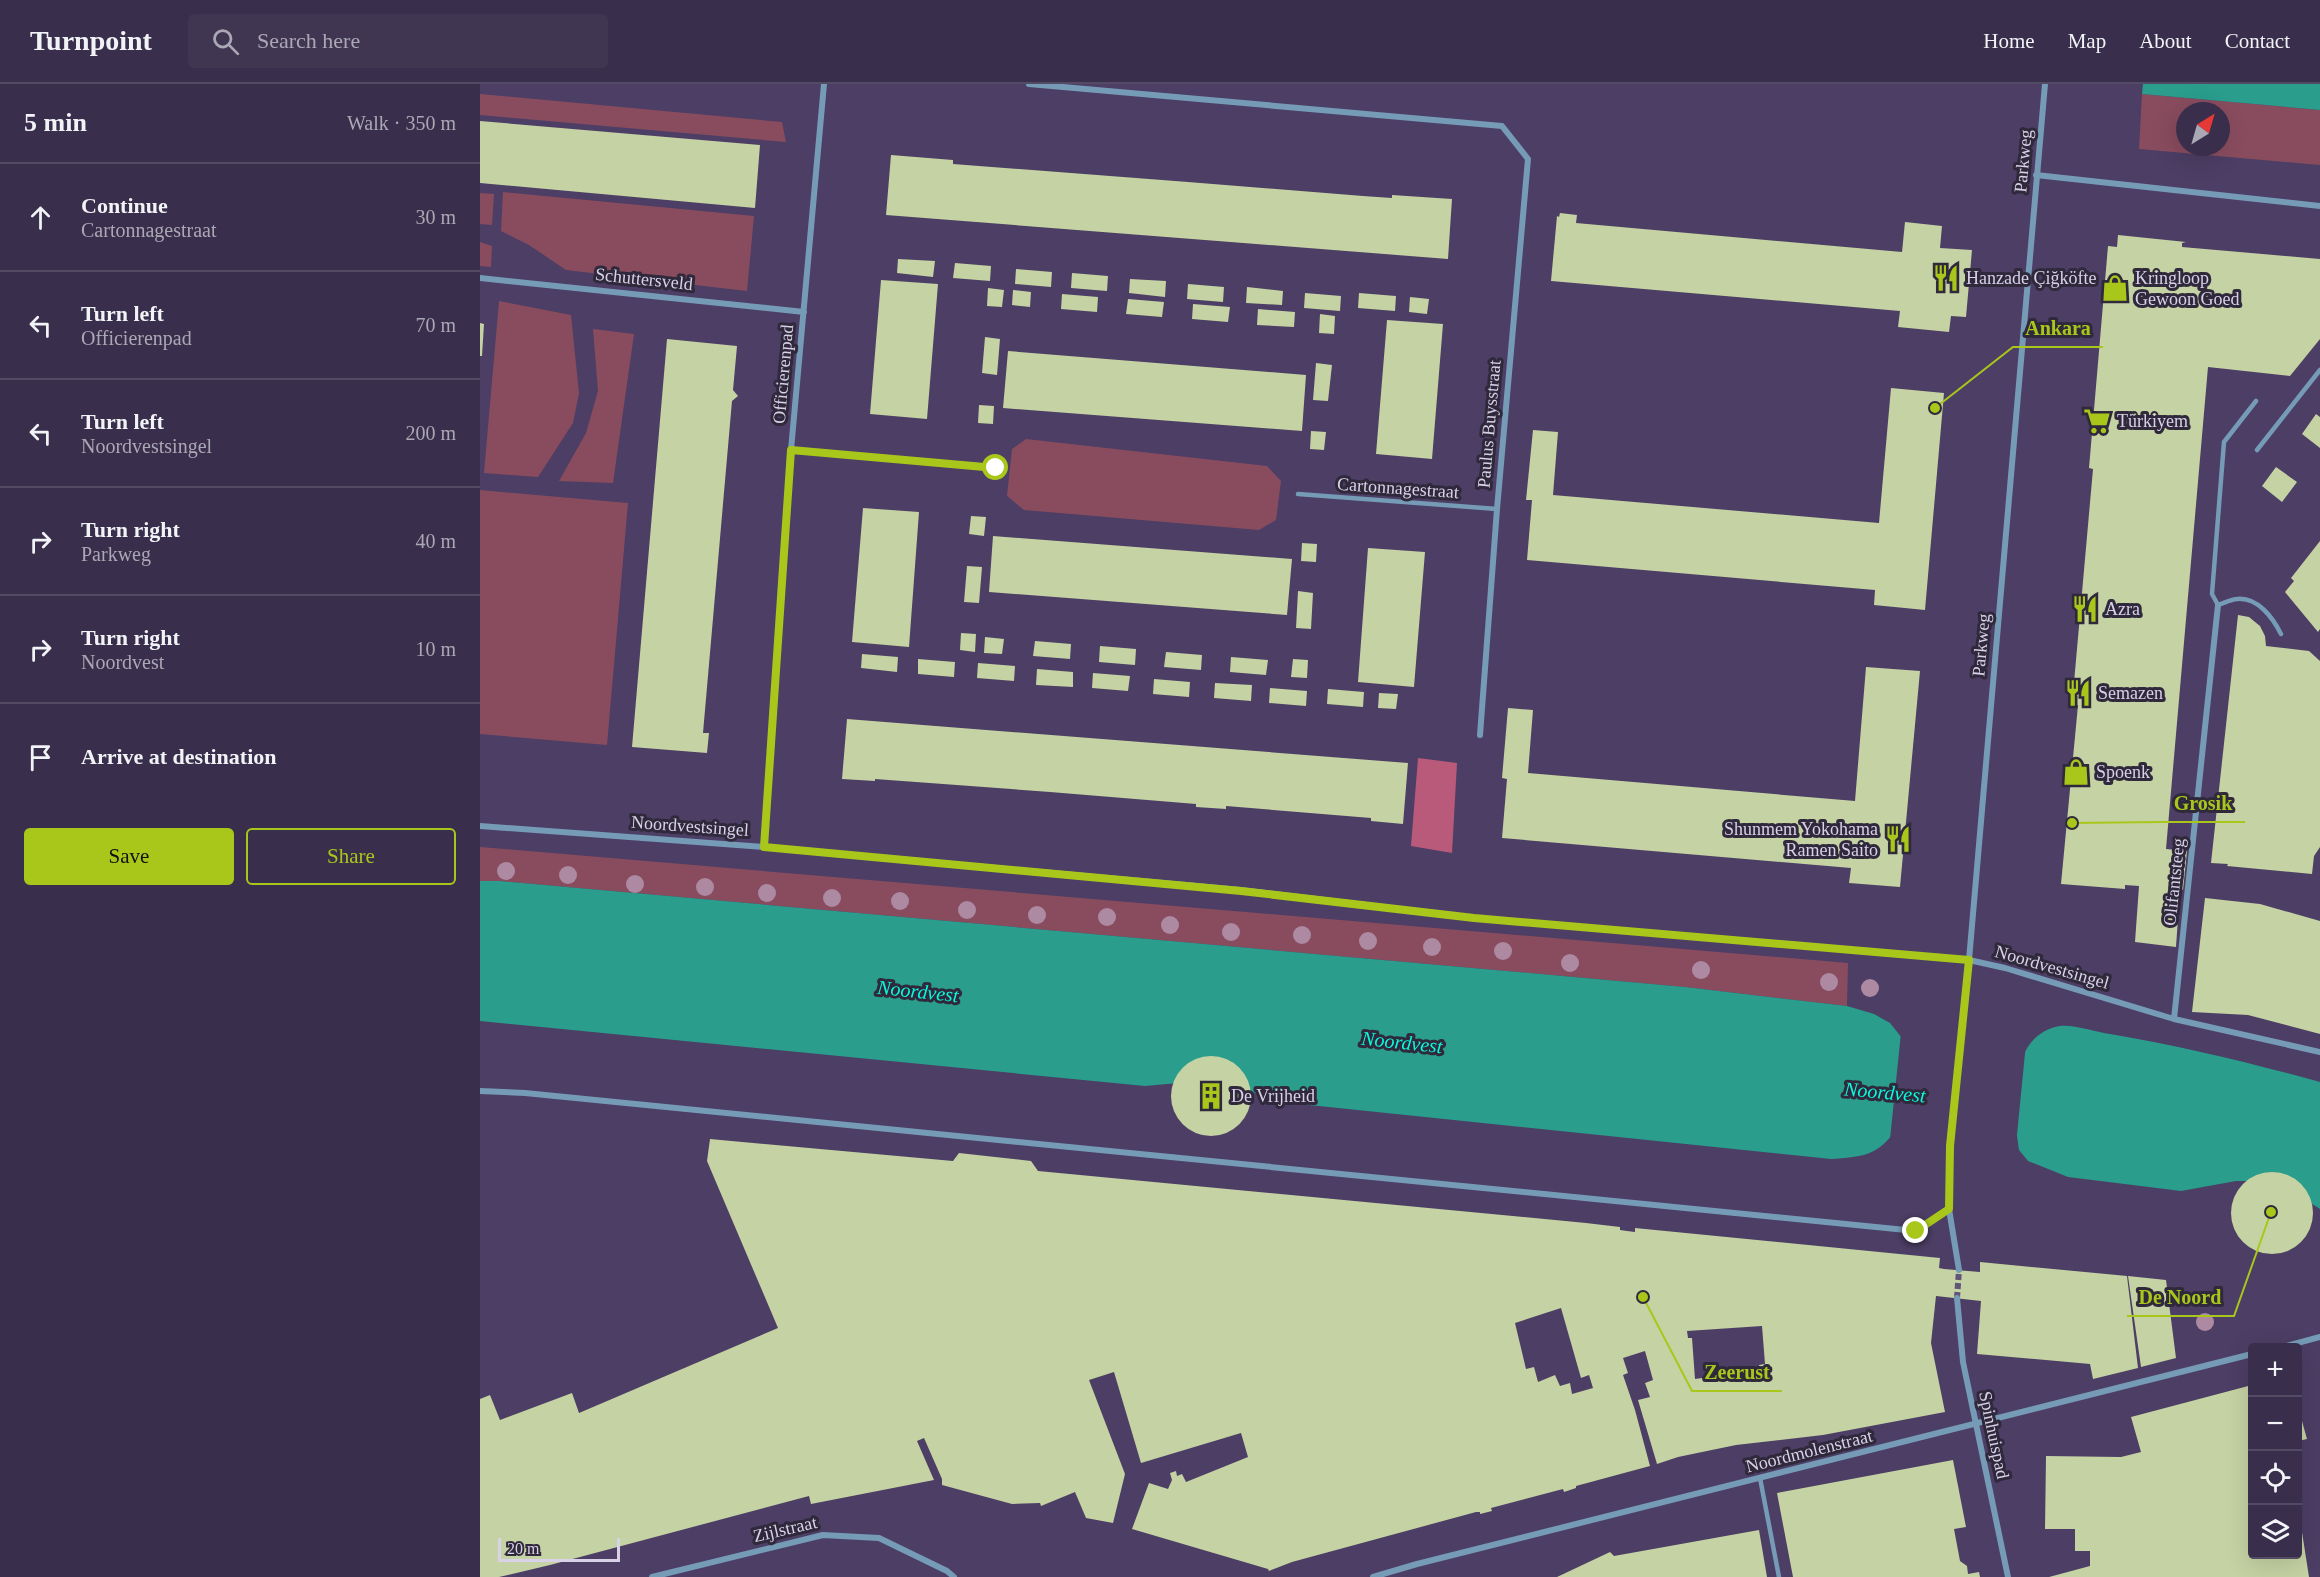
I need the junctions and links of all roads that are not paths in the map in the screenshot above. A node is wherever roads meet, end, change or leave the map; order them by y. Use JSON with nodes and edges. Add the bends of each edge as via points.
{"nodes":[{"id":1,"x":824,"y":84,"type":"edge"},
{"id":2,"x":1029,"y":84,"type":"edge"},
{"id":3,"x":2045,"y":84,"type":"edge"},
{"id":4,"x":2036,"y":175,"type":"junction"},
{"id":5,"x":2320,"y":206,"type":"edge"},
{"id":6,"x":480,"y":278,"type":"edge"},
{"id":7,"x":804,"y":312,"type":"junction"},
{"id":8,"x":2320,"y":370,"type":"edge"},
{"id":9,"x":2256,"y":400,"type":"dead end"},
{"id":10,"x":791,"y":450,"type":"junction"},
{"id":11,"x":2257,"y":450,"type":"dead end"},
{"id":12,"x":996,"y":468,"type":"dead end"},
{"id":13,"x":1298,"y":494,"type":"dead end"},
{"id":14,"x":1497,"y":509,"type":"junction"},
{"id":15,"x":2218,"y":605,"type":"junction"},
{"id":16,"x":2281,"y":634,"type":"dead end"},
{"id":17,"x":1480,"y":735,"type":"dead end"},
{"id":18,"x":480,"y":825,"type":"edge"},
{"id":19,"x":764,"y":847,"type":"junction"},
{"id":20,"x":1969,"y":960,"type":"junction"},
{"id":21,"x":2174,"y":1019,"type":"junction"},
{"id":22,"x":2320,"y":1052,"type":"edge"},
{"id":23,"x":480,"y":1091,"type":"edge"},
{"id":24,"x":1949,"y":1209,"type":"junction"},
{"id":25,"x":1959,"y":1270,"type":"tunnel mouth"},
{"id":26,"x":1957,"y":1298,"type":"tunnel mouth"},
{"id":27,"x":2320,"y":1337,"type":"edge"},
{"id":28,"x":2295,"y":1343,"type":"edge"},
{"id":29,"x":2248,"y":1355,"type":"edge"},
{"id":30,"x":1978,"y":1425,"type":"junction"},
{"id":31,"x":1760,"y":1479,"type":"junction"},
{"id":32,"x":652,"y":1577,"type":"edge"},
{"id":33,"x":954,"y":1577,"type":"edge"},
{"id":34,"x":1373,"y":1577,"type":"edge"},
{"id":35,"x":1779,"y":1577,"type":"edge"},
{"id":36,"x":2008,"y":1577,"type":"edge"}],
"edges":[{"from":1,"to":7,"type":"street","name":"Officierenpad"},
{"from":2,"to":14,"type":"street","name":"Paulus Buysstraat","via":[[1502,126],[1528,159]]},
{"from":3,"to":4,"type":"street","name":"Parkweg"},
{"from":4,"to":5,"type":"street"},
{"from":4,"to":20,"type":"street","name":"Parkweg"},
{"from":6,"to":7,"type":"street","name":"Schuttersveld"},
{"from":7,"to":10,"type":"street","name":"Officierenpad"},
{"from":8,"to":11,"type":"lane"},
{"from":9,"to":15,"type":"lane","via":[[2224,442],[2212,594]]},
{"from":10,"to":12,"type":"lane"},
{"from":10,"to":19,"type":"street","name":"Officierenpad"},
{"from":13,"to":14,"type":"lane","name":"Cartonnagestraat"},
{"from":14,"to":17,"type":"street","name":"Paulus Buysstraat"},
{"from":15,"to":16,"type":"lane","via":[[2238,599],[2257,604],[2274,619]]},
{"from":15,"to":21,"type":"street","name":"Olifantsteeg"},
{"from":18,"to":19,"type":"street","name":"Noordvestsingel"},
{"from":19,"to":20,"type":"street","name":"Noordvestsingel","via":[[1229,889],[1474,918]]},
{"from":20,"to":21,"type":"street","name":"Noordvestsingel"},
{"from":20,"to":24,"type":"street","name":"Parkweg","via":[[1950,1146]]},
{"from":21,"to":22,"type":"street","name":"Noordvestsingel"},
{"from":23,"to":24,"type":"street","via":[[1916,1231]]},
{"from":24,"to":25,"type":"street"},
{"from":26,"to":30,"type":"street","name":"Spinhuispad","via":[[1963,1362]]},
{"from":27,"to":28,"type":"street"},
{"from":29,"to":30,"type":"street","name":"Noordmolenstraat"},
{"from":30,"to":31,"type":"street","name":"Noordmolenstraat"},
{"from":30,"to":36,"type":"street","name":"Spinhuispad"},
{"from":31,"to":34,"type":"street","name":"Noordmolenstraat"},
{"from":31,"to":35,"type":"lane"},
{"from":32,"to":33,"type":"street","name":"Zijlstraat","via":[[823,1535],[879,1538]]}]}
